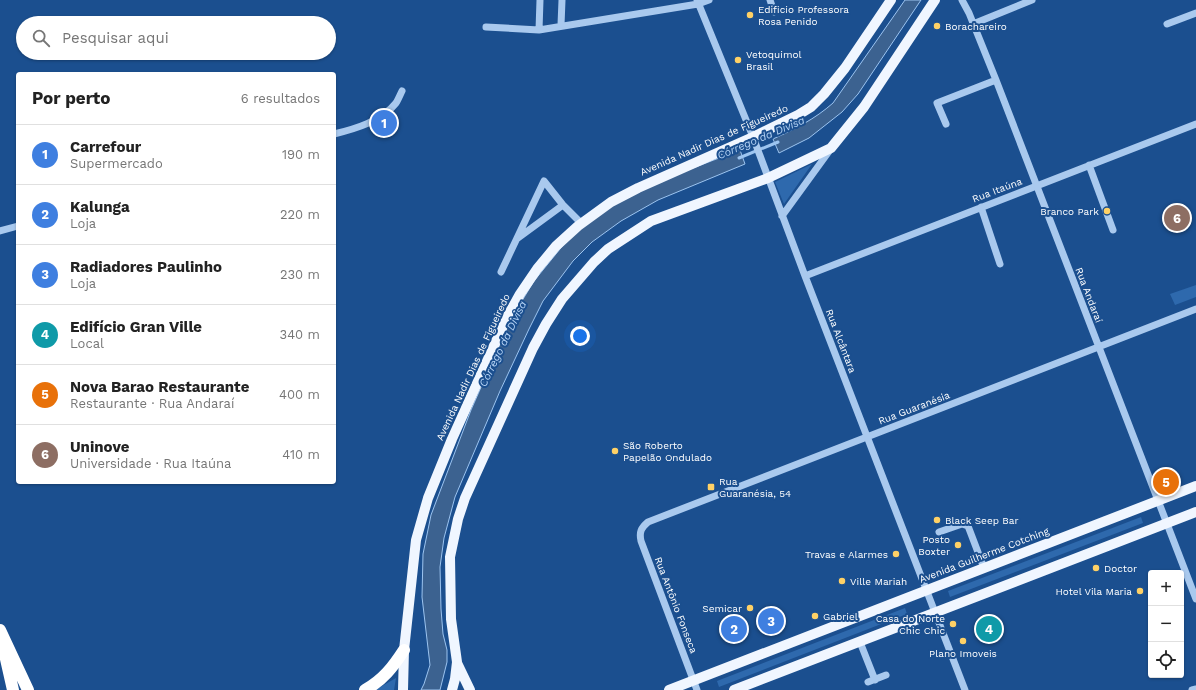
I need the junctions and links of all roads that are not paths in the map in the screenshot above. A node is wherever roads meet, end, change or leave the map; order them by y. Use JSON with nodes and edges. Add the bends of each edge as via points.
{"nodes":[{"id":1,"x":540,"y":0,"type":"edge"},
{"id":2,"x":562,"y":0,"type":"edge"},
{"id":3,"x":709,"y":0,"type":"edge"},
{"id":4,"x":770,"y":0,"type":"edge"},
{"id":5,"x":891,"y":0,"type":"edge"},
{"id":6,"x":935,"y":0,"type":"edge"},
{"id":7,"x":962,"y":0,"type":"edge"},
{"id":8,"x":1032,"y":0,"type":"edge"},
{"id":9,"x":698,"y":2,"type":"edge"},
{"id":10,"x":774,"y":12,"type":"dead end"},
{"id":11,"x":1196,"y":13,"type":"edge"},
{"id":12,"x":973,"y":24,"type":"junction"},
{"id":13,"x":1167,"y":24,"type":"dead end"},
{"id":14,"x":561,"y":25,"type":"junction"},
{"id":15,"x":486,"y":27,"type":"dead end"},
{"id":16,"x":539,"y":30,"type":"junction"},
{"id":17,"x":996,"y":80,"type":"junction"},
{"id":18,"x":402,"y":91,"type":"dead end"},
{"id":19,"x":946,"y":124,"type":"dead end"},
{"id":20,"x":1196,"y":124,"type":"edge"},
{"id":21,"x":336,"y":133,"type":"edge"},
{"id":22,"x":755,"y":142,"type":"junction"},
{"id":23,"x":830,"y":148,"type":"junction"},
{"id":24,"x":1089,"y":165,"type":"junction"},
{"id":25,"x":768,"y":178,"type":"junction"},
{"id":26,"x":1036,"y":186,"type":"junction"},
{"id":27,"x":563,"y":205,"type":"junction"},
{"id":28,"x":981,"y":207,"type":"junction"},
{"id":29,"x":782,"y":216,"type":"junction"},
{"id":30,"x":581,"y":223,"type":"junction"},
{"id":31,"x":16,"y":227,"type":"edge"},
{"id":32,"x":1113,"y":230,"type":"dead end"},
{"id":33,"x":0,"y":231,"type":"edge"},
{"id":34,"x":517,"y":239,"type":"junction"},
{"id":35,"x":1000,"y":264,"type":"dead end"},
{"id":36,"x":501,"y":272,"type":"dead end"},
{"id":37,"x":805,"y":276,"type":"junction"},
{"id":38,"x":1196,"y":309,"type":"edge"},
{"id":39,"x":1098,"y":348,"type":"junction"},
{"id":40,"x":867,"y":437,"type":"junction"},
{"id":41,"x":1196,"y":486,"type":"edge"},
{"id":42,"x":1158,"y":501,"type":"junction"},
{"id":43,"x":1196,"y":512,"type":"edge"},
{"id":44,"x":1166,"y":523,"type":"junction"},
{"id":45,"x":641,"y":528,"type":"joint"},
{"id":46,"x":939,"y":532,"type":"dead end"},
{"id":47,"x":984,"y":568,"type":"junction"},
{"id":48,"x":926,"y":590,"type":"junction"},
{"id":49,"x":1196,"y":599,"type":"edge"},
{"id":50,"x":934,"y":613,"type":"junction"},
{"id":51,"x":0,"y":630,"type":"edge"},
{"id":52,"x":0,"y":634,"type":"edge"},
{"id":53,"x":860,"y":642,"type":"junction"},
{"id":54,"x":404,"y":650,"type":"junction"},
{"id":55,"x":457,"y":662,"type":"junction"},
{"id":56,"x":886,"y":675,"type":"dead end"},
{"id":57,"x":695,"y":685,"type":"edge"},
{"id":58,"x":1196,"y":689,"type":"edge"},
{"id":59,"x":13,"y":690,"type":"edge"},
{"id":60,"x":28,"y":690,"type":"edge"},
{"id":61,"x":364,"y":690,"type":"edge"},
{"id":62,"x":403,"y":690,"type":"edge"},
{"id":63,"x":452,"y":690,"type":"edge"},
{"id":64,"x":470,"y":690,"type":"edge"},
{"id":65,"x":669,"y":690,"type":"edge"},
{"id":66,"x":734,"y":690,"type":"edge"},
{"id":67,"x":964,"y":690,"type":"edge"},
{"id":68,"x":1192,"y":690,"type":"edge"}],
"edges":[{"from":1,"to":16,"type":"street"},
{"from":2,"to":14,"type":"street"},
{"from":3,"to":9,"type":"street"},
{"from":4,"to":10,"type":"street"},
{"from":5,"to":22,"type":"main road","name":"Avenida Nadir Dias de Figueiredo","via":[[846,68],[824,94],[811,107]]},
{"from":6,"to":23,"type":"main road","via":[[864,107]]},
{"from":7,"to":12,"type":"street","name":"Rua Andaraí"},
{"from":8,"to":12,"type":"street"},
{"from":9,"to":14,"type":"street"},
{"from":9,"to":22,"type":"street","name":"Rua Alcântara"},
{"from":11,"to":13,"type":"street"},
{"from":12,"to":17,"type":"street","name":"Rua Andaraí"},
{"from":14,"to":16,"type":"street"},
{"from":15,"to":16,"type":"street"},
{"from":17,"to":19,"type":"street","via":[[937,102]]},
{"from":17,"to":26,"type":"street","name":"Rua Andaraí"},
{"from":18,"to":21,"type":"street","via":[[396,103],[382,115]]},
{"from":20,"to":24,"type":"street","name":"Rua Itaúna"},
{"from":22,"to":25,"type":"street","name":"Rua Alcântara"},
{"from":22,"to":30,"type":"main road","name":"Avenida Nadir Dias de Figueiredo","via":[[638,188],[611,202]]},
{"from":23,"to":25,"type":"main road"},
{"from":23,"to":29,"type":"street"},
{"from":24,"to":26,"type":"street","name":"Rua Itaúna"},
{"from":24,"to":32,"type":"street"},
{"from":25,"to":29,"type":"street","name":"Rua Alcântara"},
{"from":25,"to":55,"type":"main road","via":[[651,221],[608,249],[576,280],[562,299],[533,348],[464,498],[450,557],[451,619]]},
{"from":26,"to":28,"type":"street","name":"Rua Itaúna"},
{"from":26,"to":39,"type":"street","name":"Rua Andaraí"},
{"from":27,"to":30,"type":"street"},
{"from":27,"to":34,"type":"street"},
{"from":27,"to":34,"type":"street","via":[[544,181]]},
{"from":28,"to":35,"type":"street"},
{"from":28,"to":37,"type":"street","name":"Rua Itaúna"},
{"from":29,"to":37,"type":"street","name":"Rua Alcântara"},
{"from":30,"to":54,"type":"main road","name":"Avenida Nadir Dias de Figueiredo","via":[[556,246],[520,294],[506,319],[449,447],[428,498],[416,540]]},
{"from":31,"to":33,"type":"street"},
{"from":34,"to":36,"type":"street"},
{"from":37,"to":40,"type":"street","name":"Rua Alcântara"},
{"from":38,"to":39,"type":"street","name":"Rua Guaranésia"},
{"from":39,"to":40,"type":"street","name":"Rua Guaranésia"},
{"from":39,"to":42,"type":"street","name":"Rua Andaraí"},
{"from":40,"to":45,"type":"street","name":"Rua Guaranésia","via":[[657,518]]},
{"from":40,"to":48,"type":"street","name":"Rua Alcântara"},
{"from":41,"to":42,"type":"main road","name":"Avenida Guilherme Cotching"},
{"from":42,"to":44,"type":"street","name":"Rua Andaraí"},
{"from":42,"to":47,"type":"main road","name":"Avenida Guilherme Cotching"},
{"from":43,"to":44,"type":"main road"},
{"from":44,"to":49,"type":"street","name":"Rua Andaraí"},
{"from":44,"to":50,"type":"main road"},
{"from":45,"to":57,"type":"street","name":"Rua Antônio Fonseca","via":[[641,541]]},
{"from":46,"to":47,"type":"street","via":[[962,524],[968,526]]},
{"from":47,"to":48,"type":"main road","name":"Avenida Guilherme Cotching"},
{"from":48,"to":50,"type":"street","name":"Rua Alcântara"},
{"from":48,"to":57,"type":"main road","name":"Avenida Guilherme Cotching"},
{"from":50,"to":53,"type":"main road"},
{"from":50,"to":67,"type":"street","name":"Rua Alcântara"},
{"from":51,"to":60,"type":"highway"},
{"from":52,"to":59,"type":"highway"},
{"from":53,"to":56,"type":"street","via":[[872,681]]},
{"from":53,"to":66,"type":"main road"},
{"from":54,"to":61,"type":"highway","via":[[388,674]]},
{"from":54,"to":62,"type":"main road","name":"Avenida Nadir Dias de Figueiredo"},
{"from":55,"to":63,"type":"main road"},
{"from":55,"to":64,"type":"main road"},
{"from":57,"to":65,"type":"main road","name":"Avenida Guilherme Cotching"},
{"from":58,"to":68,"type":"street"}]}
